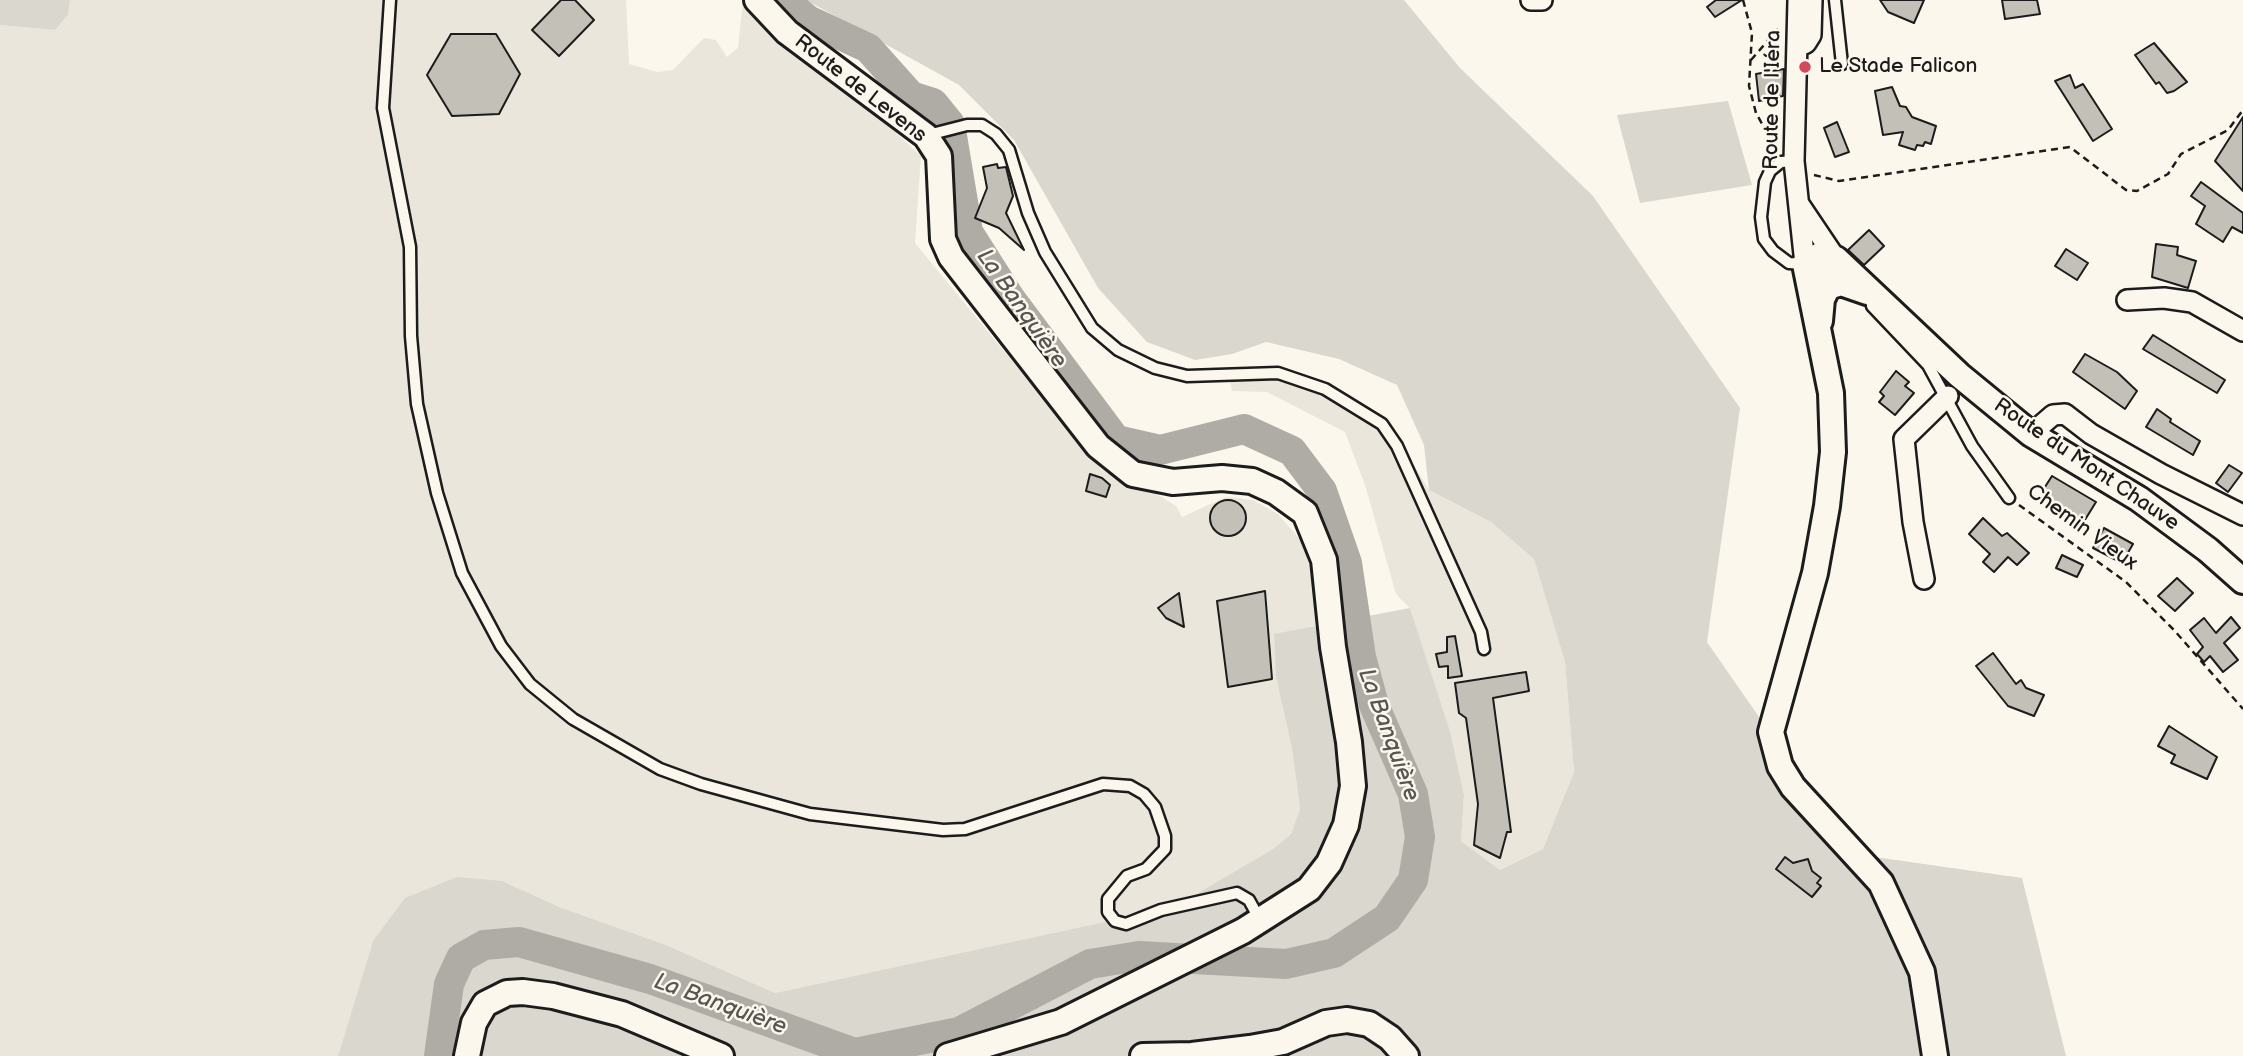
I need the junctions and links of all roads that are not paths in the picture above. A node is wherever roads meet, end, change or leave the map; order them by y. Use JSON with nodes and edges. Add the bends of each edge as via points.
{"nodes":[{"id":1,"x":390,"y":0,"type":"edge"},
{"id":2,"x":757,"y":0,"type":"edge"},
{"id":3,"x":1531,"y":0,"type":"edge"},
{"id":4,"x":1542,"y":0,"type":"edge"},
{"id":5,"x":1798,"y":0,"type":"edge"},
{"id":6,"x":1812,"y":0,"type":"edge"},
{"id":7,"x":1835,"y":0,"type":"edge"},
{"id":8,"x":1797,"y":47,"type":"junction"},
{"id":9,"x":1842,"y":64,"type":"dead end"},
{"id":10,"x":931,"y":134,"type":"junction"},
{"id":11,"x":1795,"y":165,"type":"junction"},
{"id":12,"x":1797,"y":200,"type":"junction"},
{"id":13,"x":1805,"y":264,"type":"junction"},
{"id":14,"x":1834,"y":277,"type":"junction"},
{"id":15,"x":1871,"y":295,"type":"junction"},
{"id":16,"x":2127,"y":300,"type":"dead end"},
{"id":17,"x":1820,"y":328,"type":"junction"},
{"id":18,"x":2243,"y":331,"type":"edge"},
{"id":19,"x":1948,"y":396,"type":"junction"},
{"id":20,"x":2031,"y":433,"type":"junction"},
{"id":21,"x":2009,"y":498,"type":"road end"},
{"id":22,"x":2243,"y":515,"type":"edge"},
{"id":23,"x":1924,"y":579,"type":"dead end"},
{"id":24,"x":2243,"y":581,"type":"edge"},
{"id":25,"x":1484,"y":649,"type":"dead end"},
{"id":26,"x":1252,"y":926,"type":"junction"},
{"id":27,"x":467,"y":1056,"type":"edge"},
{"id":28,"x":721,"y":1056,"type":"edge"},
{"id":29,"x":948,"y":1056,"type":"edge"},
{"id":30,"x":1143,"y":1056,"type":"edge"},
{"id":31,"x":1406,"y":1056,"type":"edge"},
{"id":32,"x":1935,"y":1056,"type":"edge"}],
"edges":[{"from":1,"to":26,"type":"lane","via":[[383,108],[410,247],[417,404],[437,493],[462,573],[501,646],[530,684],[573,719],[660,769],[810,814],[965,829],[1103,784],[1130,786],[1155,807],[1165,849],[1146,869],[1127,876],[1108,899],[1108,912],[1115,921],[1126,924],[1161,910],[1237,893],[1248,900]]},
{"from":2,"to":10,"type":"street","name":"Route de Levens","via":[[787,32]]},
{"from":3,"to":4,"type":"street"},
{"from":5,"to":8,"type":"street","name":"Route de l'Iéra"},
{"from":6,"to":8,"type":"street","via":[[1811,35]]},
{"from":7,"to":9,"type":"lane"},
{"from":8,"to":11,"type":"street","name":"Route de l'Iéra"},
{"from":10,"to":25,"type":"lane","via":[[967,125],[982,125],[996,134],[1009,150],[1045,253],[1092,328],[1118,350],[1155,368],[1187,376],[1278,373],[1325,389],[1382,424],[1397,446],[1481,632]]},
{"from":10,"to":26,"type":"street","name":"Route de Levens","via":[[939,156],[943,239],[951,257],[1098,446],[1133,474],[1172,482],[1252,481],[1305,513],[1324,560],[1353,786],[1346,825],[1329,863],[1309,889]]},
{"from":11,"to":12,"type":"street","name":"Route de l'Iéra"},
{"from":11,"to":13,"type":"lane","via":[[1770,171],[1761,217],[1764,239],[1780,258]]},
{"from":12,"to":13,"type":"street","name":"Route de l'Iéra"},
{"from":12,"to":14,"type":"street","name":"Route de l'Iéra"},
{"from":13,"to":14,"type":"street","via":[[1820,254]]},
{"from":13,"to":17,"type":"street"},
{"from":14,"to":15,"type":"street"},
{"from":14,"to":17,"type":"street","via":[[1822,299]]},
{"from":15,"to":19,"type":"lane","name":"Chemin Vieux","via":[[1878,316],[1928,365]]},
{"from":15,"to":20,"type":"street","name":"Route du Mont Chauve"},
{"from":16,"to":18,"type":"street","via":[[2192,302]]},
{"from":17,"to":32,"type":"street","via":[[1831,393],[1833,452],[1827,506],[1815,573],[1771,732],[1780,766],[1793,786],[1881,883],[1922,972]]},
{"from":19,"to":21,"type":"lane","name":"Chemin Vieux","via":[[1972,446]]},
{"from":19,"to":23,"type":"street","via":[[1904,439]]},
{"from":20,"to":22,"type":"street","via":[[2053,415],[2064,414],[2161,474]]},
{"from":20,"to":24,"type":"street","name":"Route du Mont Chauve","via":[[2139,499]]},
{"from":26,"to":29,"type":"street","name":"Route de Levens","via":[[1061,1022]]},
{"from":27,"to":28,"type":"street","via":[[474,1023],[485,1004],[507,993],[523,992],[622,1014]]},
{"from":30,"to":31,"type":"street","via":[[1250,1048],[1347,1020],[1369,1024]]}]}
